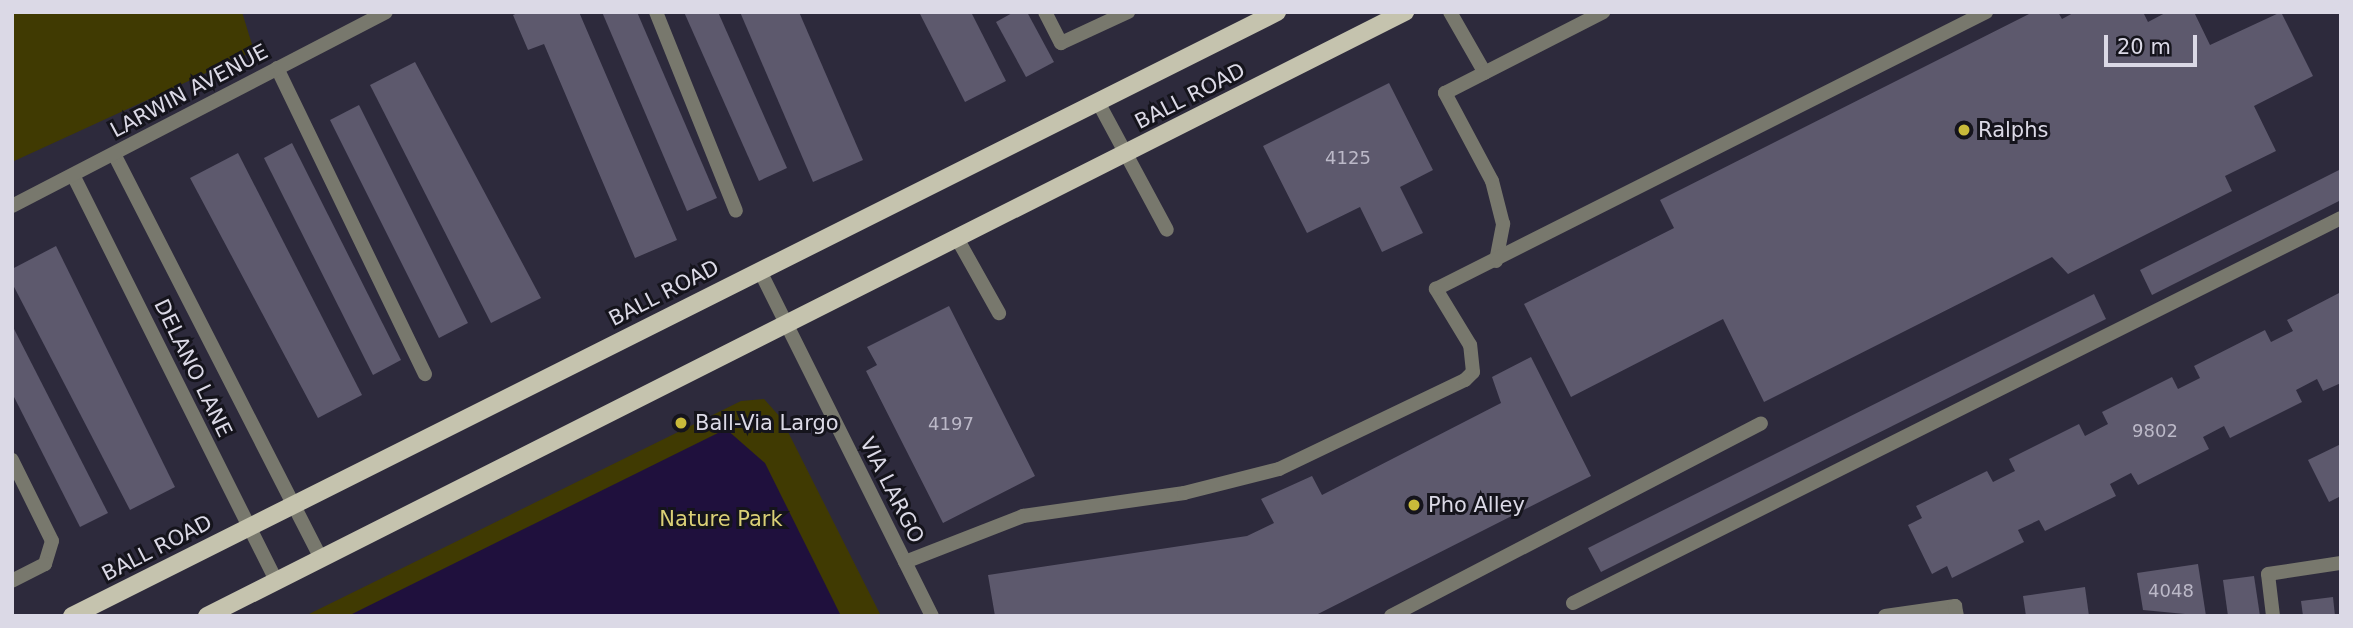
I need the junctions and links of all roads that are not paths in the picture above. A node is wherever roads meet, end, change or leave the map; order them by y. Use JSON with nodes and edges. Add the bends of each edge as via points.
{"nodes":[{"id":1,"x":656,"y":12,"type":"edge"},
{"id":2,"x":1045,"y":12,"type":"edge"},
{"id":3,"x":1128,"y":12,"type":"edge"},
{"id":4,"x":1277,"y":12,"type":"edge"},
{"id":5,"x":1405,"y":12,"type":"edge"},
{"id":6,"x":1450,"y":12,"type":"edge"},
{"id":7,"x":1603,"y":12,"type":"edge"},
{"id":8,"x":1986,"y":12,"type":"edge"},
{"id":9,"x":380,"y":13,"type":"edge"},
{"id":10,"x":277,"y":68,"type":"junction"},
{"id":11,"x":1485,"y":73,"type":"junction"},
{"id":12,"x":1098,"y":102,"type":"junction"},
{"id":13,"x":114,"y":154,"type":"junction"},
{"id":14,"x":1126,"y":154,"type":"junction"},
{"id":15,"x":74,"y":175,"type":"junction"},
{"id":16,"x":12,"y":206,"type":"edge"},
{"id":17,"x":736,"y":211,"type":"dead end"},
{"id":18,"x":2341,"y":218,"type":"edge"},
{"id":19,"x":1167,"y":230,"type":"dead end"},
{"id":20,"x":958,"y":240,"type":"junction"},
{"id":21,"x":1496,"y":261,"type":"junction"},
{"id":22,"x":760,"y":271,"type":"junction"},
{"id":23,"x":999,"y":313,"type":"dead end"},
{"id":24,"x":785,"y":326,"type":"junction"},
{"id":25,"x":425,"y":374,"type":"dead end"},
{"id":26,"x":1761,"y":423,"type":"dead end"},
{"id":27,"x":12,"y":460,"type":"edge"},
{"id":28,"x":294,"y":504,"type":"junction"},
{"id":29,"x":249,"y":527,"type":"junction"},
{"id":30,"x":321,"y":558,"type":"junction"},
{"id":31,"x":905,"y":562,"type":"junction"},
{"id":32,"x":2341,"y":563,"type":"edge"},
{"id":33,"x":12,"y":581,"type":"edge"},
{"id":34,"x":276,"y":581,"type":"junction"},
{"id":35,"x":1573,"y":603,"type":"dead end"},
{"id":36,"x":72,"y":616,"type":"edge"},
{"id":37,"x":207,"y":616,"type":"edge"},
{"id":38,"x":932,"y":616,"type":"edge"},
{"id":39,"x":1391,"y":616,"type":"edge"},
{"id":40,"x":1885,"y":616,"type":"edge"},
{"id":41,"x":1957,"y":616,"type":"edge"},
{"id":42,"x":2273,"y":616,"type":"edge"}],
"edges":[{"from":1,"to":17,"type":"street"},
{"from":2,"to":3,"type":"street","via":[[1061,43]]},
{"from":4,"to":12,"type":"main road","name":"BALL ROAD"},
{"from":5,"to":14,"type":"main road","name":"BALL ROAD"},
{"from":6,"to":11,"type":"street"},
{"from":7,"to":11,"type":"street"},
{"from":8,"to":21,"type":"street"},
{"from":9,"to":10,"type":"street","name":"LARWIN AVENUE"},
{"from":10,"to":13,"type":"street","name":"LARWIN AVENUE"},
{"from":10,"to":25,"type":"street"},
{"from":11,"to":21,"type":"street","via":[[1445,93],[1492,181],[1503,224]]},
{"from":12,"to":14,"type":"street"},
{"from":12,"to":22,"type":"main road","name":"BALL ROAD"},
{"from":13,"to":15,"type":"street","name":"LARWIN AVENUE"},
{"from":13,"to":28,"type":"street","name":"DELANO LANE"},
{"from":14,"to":19,"type":"street"},
{"from":14,"to":20,"type":"main road","name":"BALL ROAD"},
{"from":15,"to":16,"type":"street","name":"LARWIN AVENUE"},
{"from":15,"to":29,"type":"street","name":"DELANO LANE"},
{"from":18,"to":35,"type":"street"},
{"from":20,"to":23,"type":"street"},
{"from":20,"to":24,"type":"main road","name":"BALL ROAD"},
{"from":21,"to":31,"type":"street","via":[[1436,289],[1469,345],[1473,372],[1465,380],[1279,469],[1184,494],[1023,516]]},
{"from":22,"to":24,"type":"street","name":"VIA LARGO"},
{"from":22,"to":28,"type":"main road","name":"BALL ROAD"},
{"from":24,"to":30,"type":"main road","name":"BALL ROAD"},
{"from":24,"to":31,"type":"street","name":"VIA LARGO"},
{"from":26,"to":39,"type":"street"},
{"from":27,"to":33,"type":"street","via":[[52,541],[45,564]]},
{"from":28,"to":29,"type":"main road","name":"BALL ROAD"},
{"from":28,"to":30,"type":"street","name":"DELANO LANE"},
{"from":29,"to":34,"type":"street","name":"DELANO LANE"},
{"from":29,"to":36,"type":"main road","name":"BALL ROAD"},
{"from":30,"to":34,"type":"main road","name":"BALL ROAD"},
{"from":31,"to":38,"type":"street","name":"VIA LARGO"},
{"from":32,"to":42,"type":"street","via":[[2269,574]]},
{"from":34,"to":37,"type":"main road","name":"BALL ROAD"},
{"from":40,"to":41,"type":"street","via":[[1955,606]]}]}
